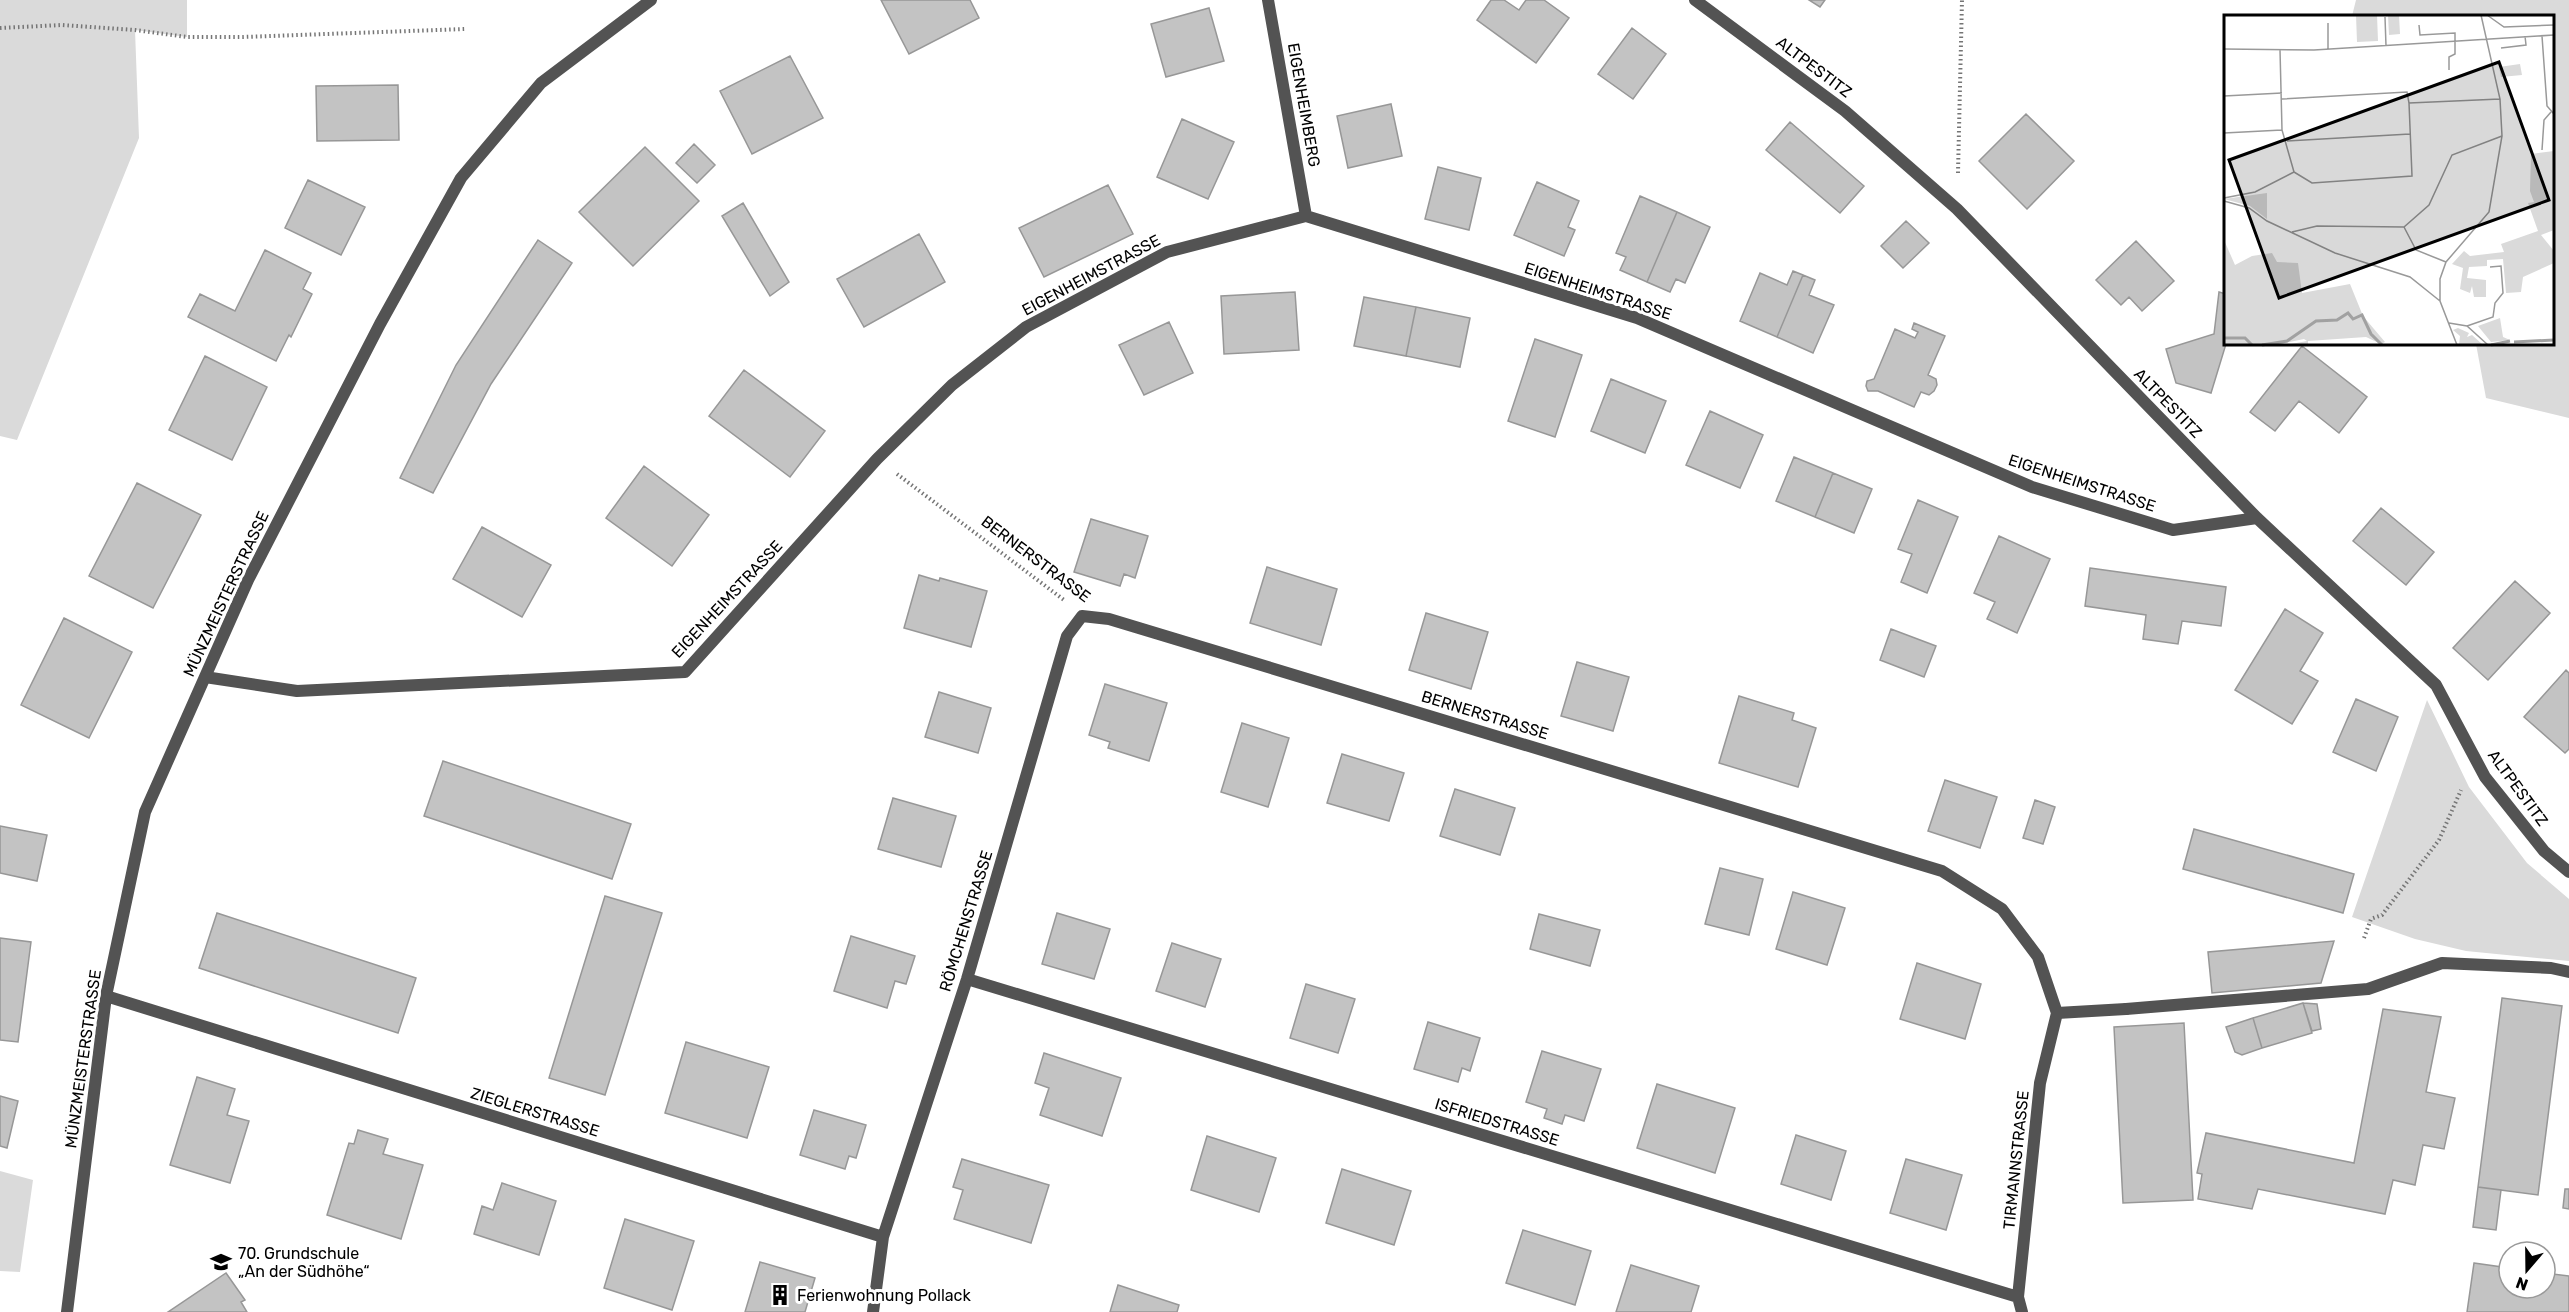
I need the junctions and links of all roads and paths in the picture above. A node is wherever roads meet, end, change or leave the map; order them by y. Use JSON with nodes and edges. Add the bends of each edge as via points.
{"nodes":[{"id":1,"x":651,"y":0,"type":"edge"},
{"id":2,"x":1268,"y":0,"type":"edge"},
{"id":3,"x":1695,"y":0,"type":"edge"},
{"id":4,"x":1962,"y":0,"type":"edge"},
{"id":5,"x":0,"y":28,"type":"edge"},
{"id":6,"x":465,"y":29,"type":"dead end"},
{"id":7,"x":1958,"y":209,"type":"junction"},
{"id":8,"x":1306,"y":216,"type":"junction"},
{"id":9,"x":877,"y":459,"type":"junction"},
{"id":10,"x":2257,"y":518,"type":"junction"},
{"id":11,"x":1082,"y":616,"type":"junction"},
{"id":12,"x":205,"y":677,"type":"junction"},
{"id":13,"x":2476,"y":760,"type":"junction"},
{"id":14,"x":2569,"y":872,"type":"edge"},
{"id":15,"x":2364,"y":938,"type":"dead end"},
{"id":16,"x":2569,"y":972,"type":"edge"},
{"id":17,"x":967,"y":979,"type":"junction"},
{"id":18,"x":106,"y":996,"type":"junction"},
{"id":19,"x":2057,"y":1013,"type":"junction"},
{"id":20,"x":883,"y":1237,"type":"junction"},
{"id":21,"x":2018,"y":1297,"type":"junction"},
{"id":22,"x":67,"y":1312,"type":"edge"},
{"id":23,"x":873,"y":1312,"type":"edge"},
{"id":24,"x":2022,"y":1312,"type":"edge"}],
"edges":[{"from":1,"to":12,"type":"street","name":"MÜNZMEISTERSTRASSE","via":[[541,83],[461,178],[248,580]]},
{"from":2,"to":8,"type":"street","name":"EIGENHEIMBERG"},
{"from":3,"to":7,"type":"street","name":"ALTPESTITZ","via":[[1845,111]]},
{"from":4,"to":7,"type":"path"},
{"from":5,"to":6,"type":"path","via":[[62,25],[187,37]]},
{"from":7,"to":10,"type":"street","name":"ALTPESTITZ"},
{"from":8,"to":9,"type":"street","name":"EIGENHEIMSTRASSE","via":[[1167,252],[1026,327],[952,385]]},
{"from":8,"to":10,"type":"street","name":"EIGENHEIMSTRASSE","via":[[1637,318],[2032,488],[2173,530]]},
{"from":9,"to":11,"type":"path","name":"BERNERSTRASSE"},
{"from":9,"to":12,"type":"street","name":"EIGENHEIMSTRASSE","via":[[685,672],[297,691]]},
{"from":10,"to":13,"type":"street","name":"ALTPESTITZ","via":[[2436,685]]},
{"from":11,"to":17,"type":"street","name":"RÖMCHENSTRASSE","via":[[1066,636]]},
{"from":11,"to":19,"type":"street","name":"BERNERSTRASSE","via":[[1108,619],[1942,871],[2002,909],[2038,957]]},
{"from":12,"to":18,"type":"street","name":"MÜNZMEISTERSTRASSE","via":[[145,812]]},
{"from":13,"to":14,"type":"street","name":"ALTPESTITZ","via":[[2544,851]]},
{"from":13,"to":15,"type":"path","via":[[2439,840],[2382,915],[2371,919]]},
{"from":16,"to":19,"type":"street","via":[[2442,963],[2368,990]]},
{"from":17,"to":20,"type":"street","name":"RÖMCHENSTRASSE"},
{"from":17,"to":21,"type":"street","name":"ISFRIEDSTRASSE"},
{"from":18,"to":20,"type":"street","name":"ZIEGLERSTRASSE"},
{"from":18,"to":22,"type":"street","name":"MÜNZMEISTERSTRASSE"},
{"from":19,"to":21,"type":"street","name":"TIRMANNSTRASSE","via":[[2040,1083]]},
{"from":20,"to":23,"type":"street"},
{"from":21,"to":24,"type":"street","name":"TIRMANNSTRASSE"}]}
